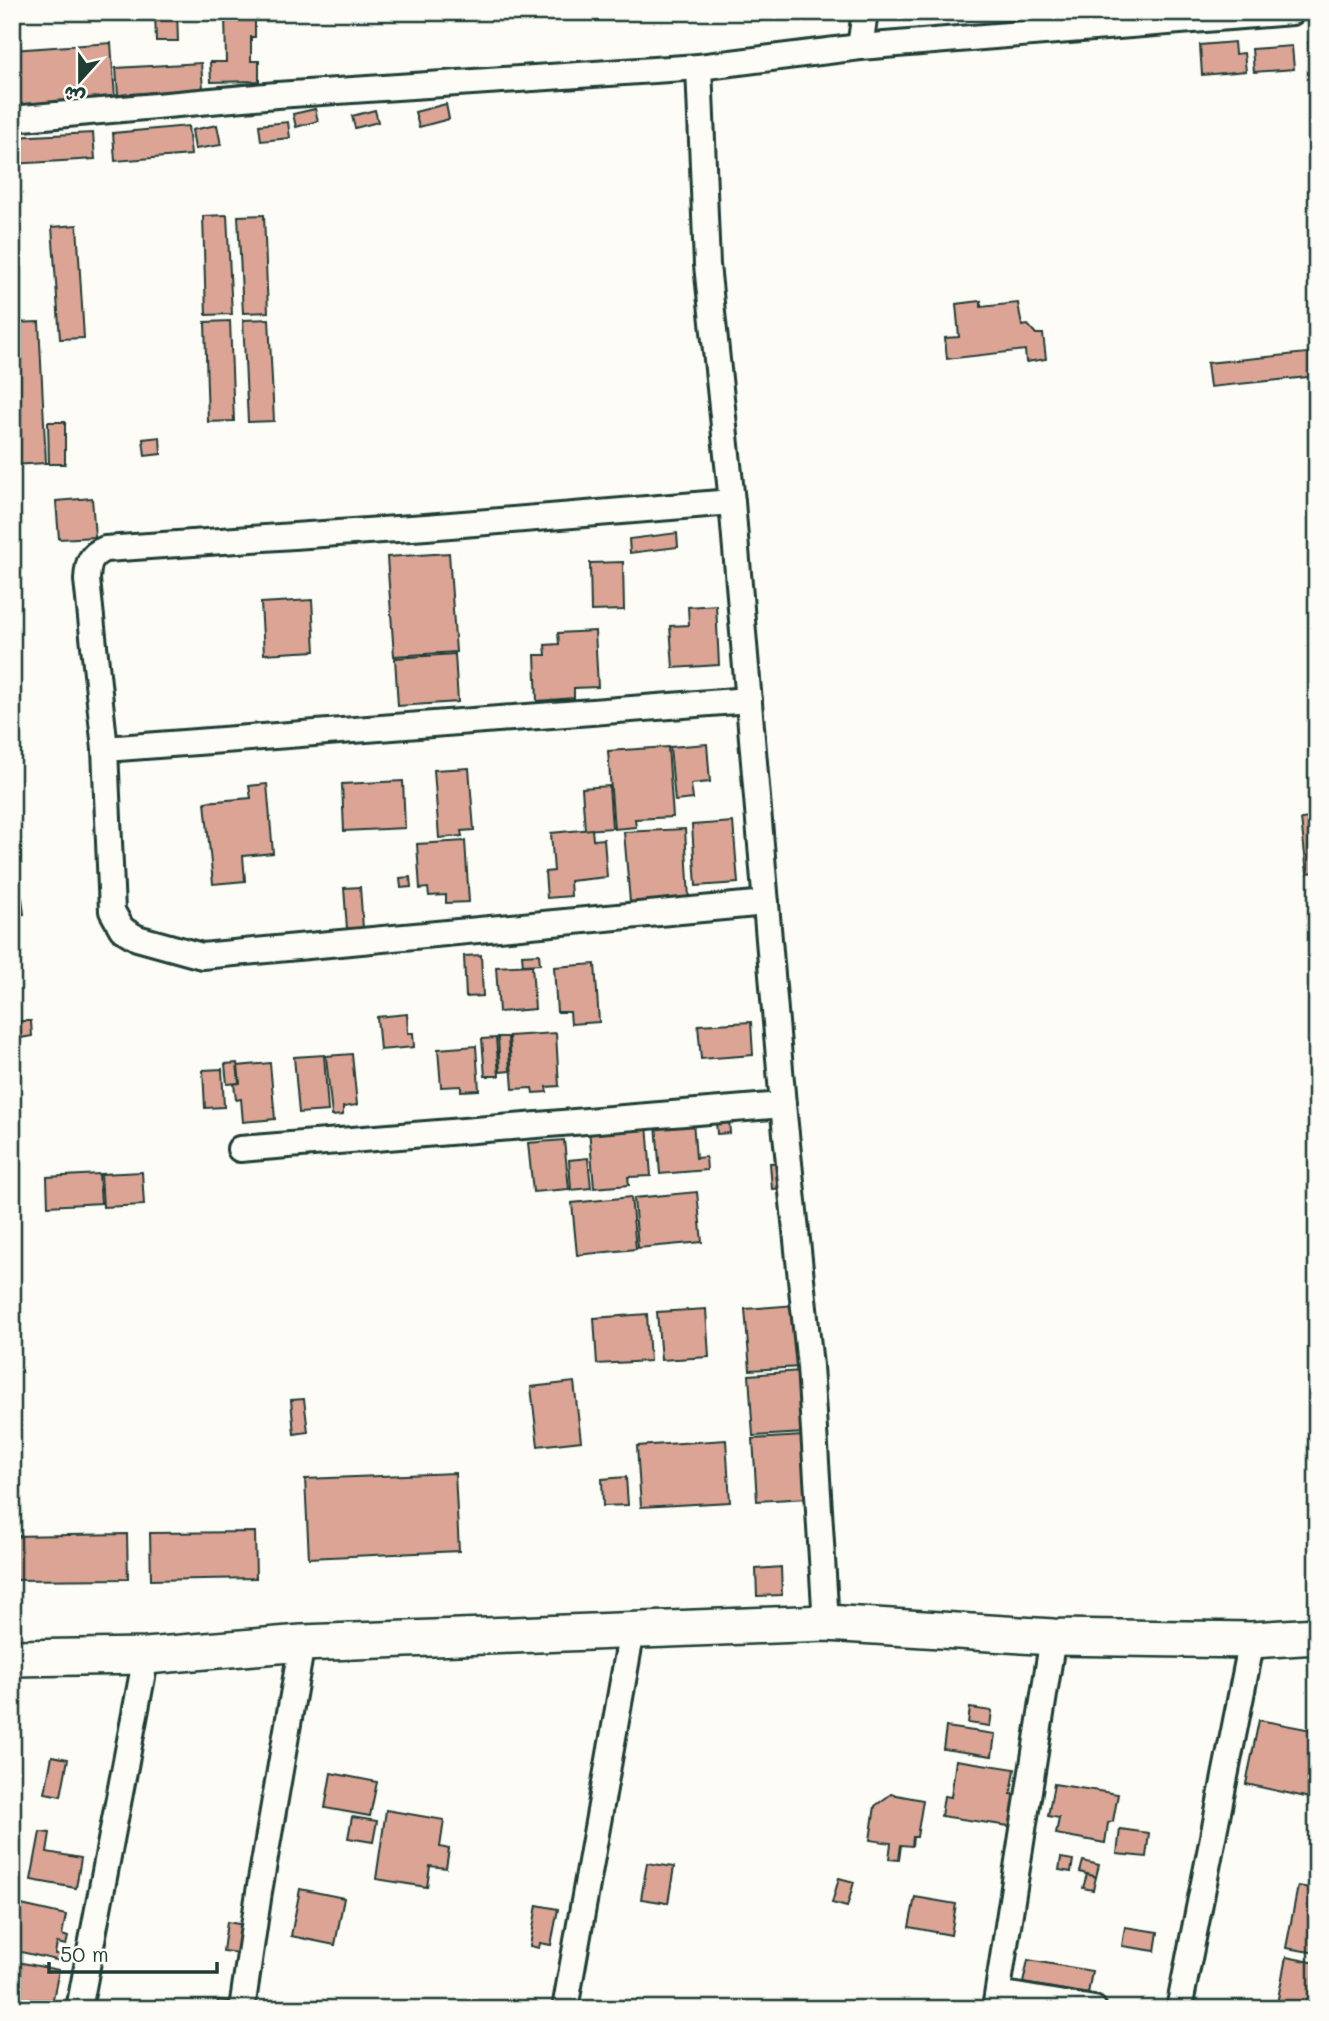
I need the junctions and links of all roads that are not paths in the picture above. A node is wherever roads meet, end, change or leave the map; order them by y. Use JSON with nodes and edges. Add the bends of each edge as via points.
{"nodes":[{"id":1,"x":865,"y":12,"type":"edge"},
{"id":2,"x":1292,"y":12,"type":"edge"},
{"id":3,"x":1237,"y":14,"type":"edge"},
{"id":4,"x":860,"y":47,"type":"junction"},
{"id":5,"x":699,"y":68,"type":"junction"},
{"id":6,"x":12,"y":119,"type":"edge"},
{"id":7,"x":732,"y":502,"type":"junction"},
{"id":8,"x":749,"y":700,"type":"junction"},
{"id":9,"x":105,"y":749,"type":"junction"},
{"id":10,"x":766,"y":903,"type":"junction"},
{"id":11,"x":783,"y":1105,"type":"junction"},
{"id":12,"x":240,"y":1149,"type":"dead end"},
{"id":13,"x":826,"y":1623,"type":"junction"},
{"id":14,"x":632,"y":1630,"type":"junction"},
{"id":15,"x":1317,"y":1636,"type":"edge"},
{"id":16,"x":1053,"y":1637,"type":"junction"},
{"id":17,"x":1252,"y":1640,"type":"junction"},
{"id":18,"x":302,"y":1643,"type":"junction"},
{"id":19,"x":146,"y":1656,"type":"junction"},
{"id":20,"x":12,"y":1658,"type":"edge"},
{"id":21,"x":997,"y":2001,"type":"edge"},
{"id":22,"x":79,"y":2009,"type":"edge"},
{"id":23,"x":242,"y":2009,"type":"edge"},
{"id":24,"x":565,"y":2009,"type":"edge"},
{"id":25,"x":1094,"y":2009,"type":"edge"},
{"id":26,"x":1179,"y":2009,"type":"edge"}],
"edges":[{"from":1,"to":4,"type":"street"},
{"from":2,"to":3,"type":"street"},
{"from":3,"to":4,"type":"street"},
{"from":4,"to":5,"type":"street"},
{"from":5,"to":6,"type":"street","via":[[277,95]]},
{"from":5,"to":7,"type":"street","via":[[707,265]]},
{"from":7,"to":8,"type":"street"},
{"from":7,"to":9,"type":"street","via":[[97,552],[91,557],[87,580]]},
{"from":8,"to":9,"type":"street"},
{"from":8,"to":10,"type":"street"},
{"from":9,"to":10,"type":"street","via":[[112,911],[122,929],[137,938],[202,956]]},
{"from":10,"to":11,"type":"street"},
{"from":11,"to":12,"type":"street"},
{"from":11,"to":13,"type":"street","via":[[810,1366]]},
{"from":13,"to":14,"type":"street"},
{"from":13,"to":16,"type":"street"},
{"from":14,"to":18,"type":"street"},
{"from":14,"to":24,"type":"street"},
{"from":15,"to":17,"type":"street"},
{"from":16,"to":17,"type":"street"},
{"from":16,"to":21,"type":"street"},
{"from":17,"to":26,"type":"street"},
{"from":18,"to":19,"type":"street"},
{"from":18,"to":23,"type":"street"},
{"from":19,"to":20,"type":"street"},
{"from":19,"to":22,"type":"street"},
{"from":21,"to":25,"type":"street"}]}
